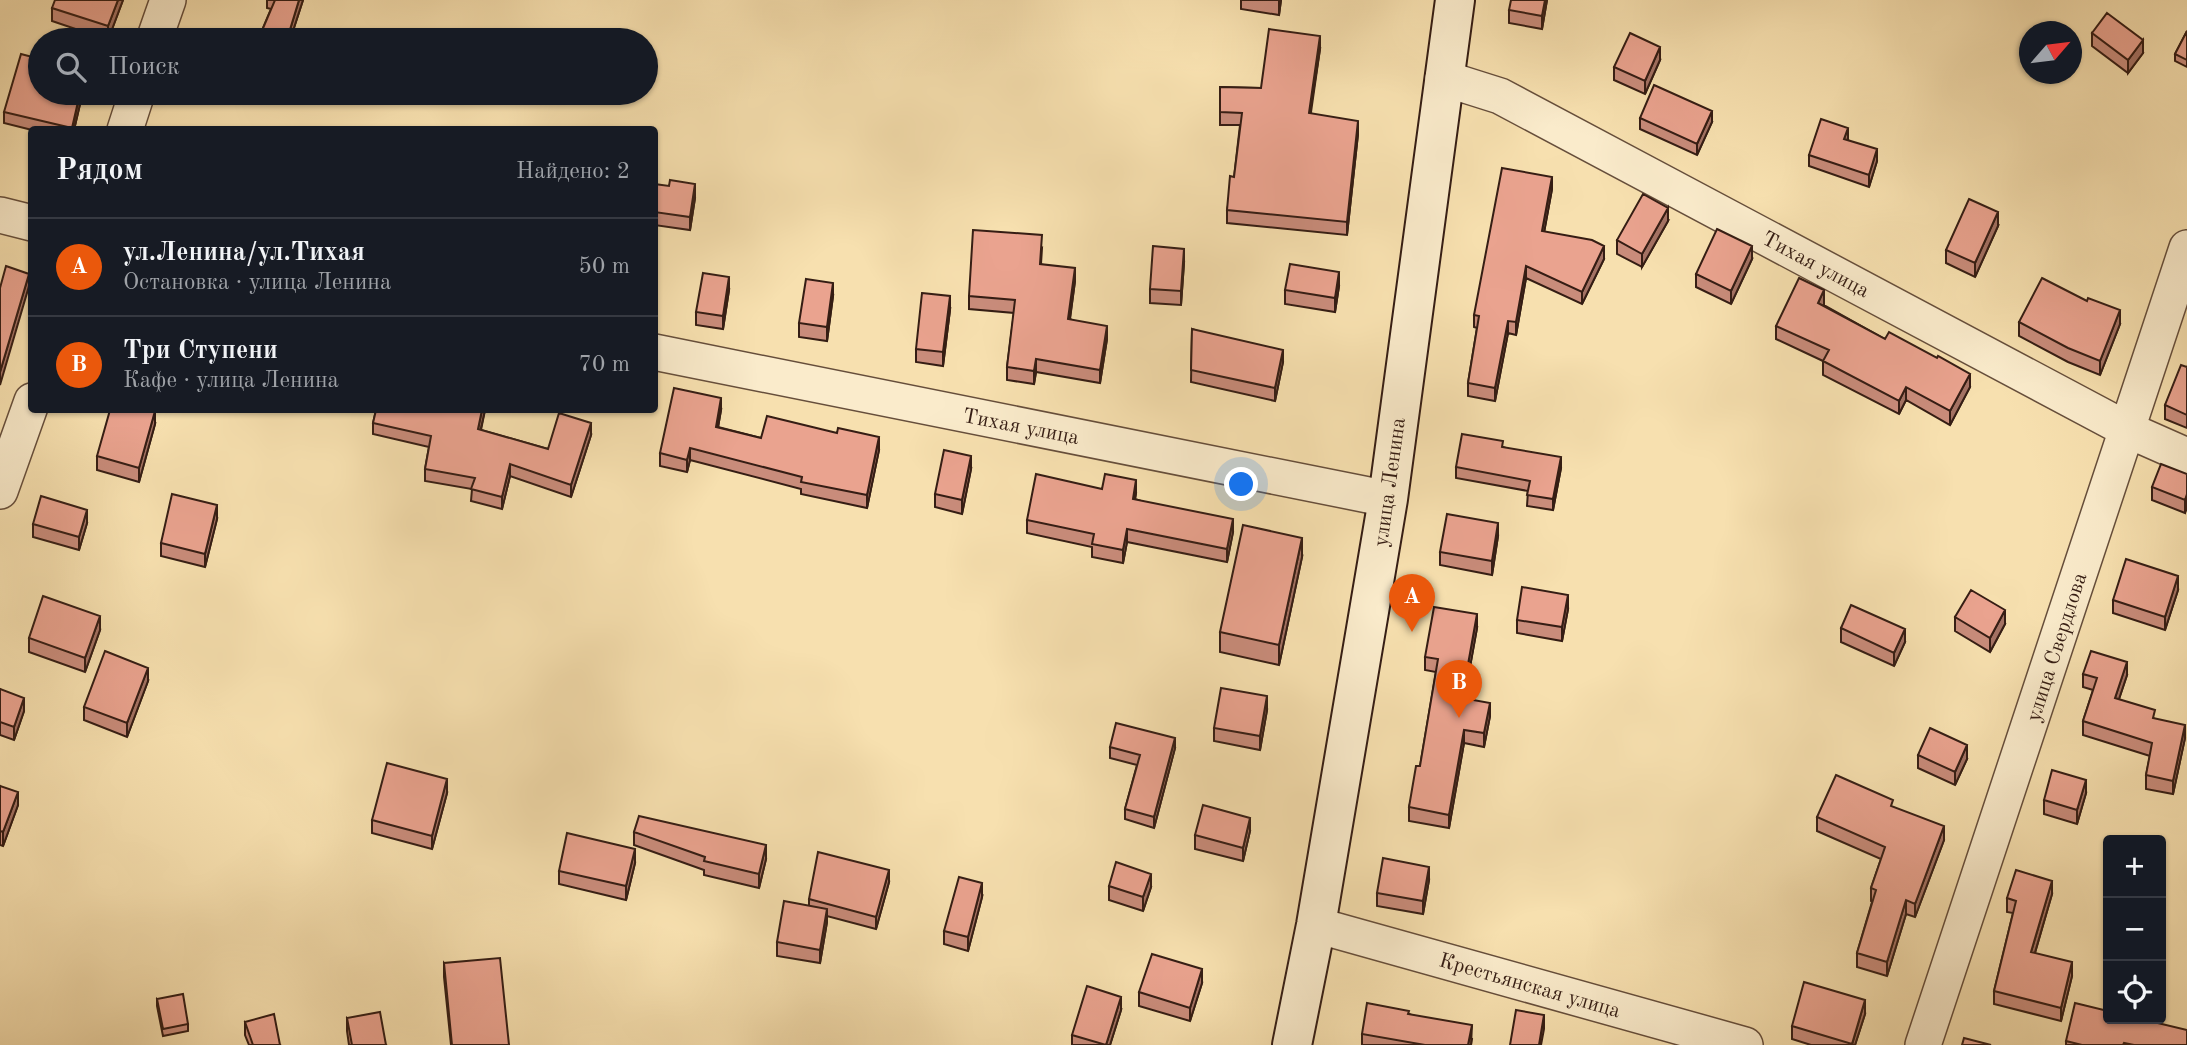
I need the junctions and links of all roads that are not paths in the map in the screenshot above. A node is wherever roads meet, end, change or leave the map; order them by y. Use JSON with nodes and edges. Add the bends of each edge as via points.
{"nodes":[{"id":1,"x":168,"y":0,"type":"edge"},
{"id":2,"x":1454,"y":0,"type":"edge"},
{"id":3,"x":159,"y":28,"type":"edge"},
{"id":4,"x":1443,"y":78,"type":"junction"},
{"id":5,"x":133,"y":105,"type":"edge"},
{"id":6,"x":126,"y":126,"type":"edge"},
{"id":7,"x":0,"y":215,"type":"edge"},
{"id":8,"x":28,"y":222,"type":"edge"},
{"id":9,"x":2187,"y":248,"type":"edge"},
{"id":10,"x":658,"y":353,"type":"edge"},
{"id":11,"x":28,"y":412,"type":"edge"},
{"id":12,"x":2128,"y":430,"type":"junction"},
{"id":13,"x":2187,"y":456,"type":"edge"},
{"id":14,"x":0,"y":491,"type":"edge"},
{"id":15,"x":1388,"y":499,"type":"junction"},
{"id":16,"x":1316,"y":925,"type":"junction"},
{"id":17,"x":1292,"y":1045,"type":"edge"},
{"id":18,"x":1745,"y":1045,"type":"edge"},
{"id":19,"x":1923,"y":1045,"type":"edge"}],
"edges":[{"from":1,"to":3,"type":"street"},
{"from":2,"to":4,"type":"main road","name":"улица Ленина"},
{"from":4,"to":12,"type":"street","name":"Тихая улица","via":[[1500,96]]},
{"from":4,"to":15,"type":"main road","name":"улица Ленина"},
{"from":5,"to":6,"type":"street"},
{"from":7,"to":8,"type":"street"},
{"from":9,"to":12,"type":"street","name":"улица Свердлова"},
{"from":10,"to":15,"type":"street","name":"Тихая улица"},
{"from":11,"to":14,"type":"street"},
{"from":12,"to":13,"type":"street","name":"Тихая улица"},
{"from":12,"to":19,"type":"street","name":"улица Свердлова"},
{"from":15,"to":16,"type":"main road","name":"улица Ленина"},
{"from":16,"to":17,"type":"main road","name":"улица Ленина"},
{"from":16,"to":18,"type":"street","name":"Крестьянская улица"}]}
